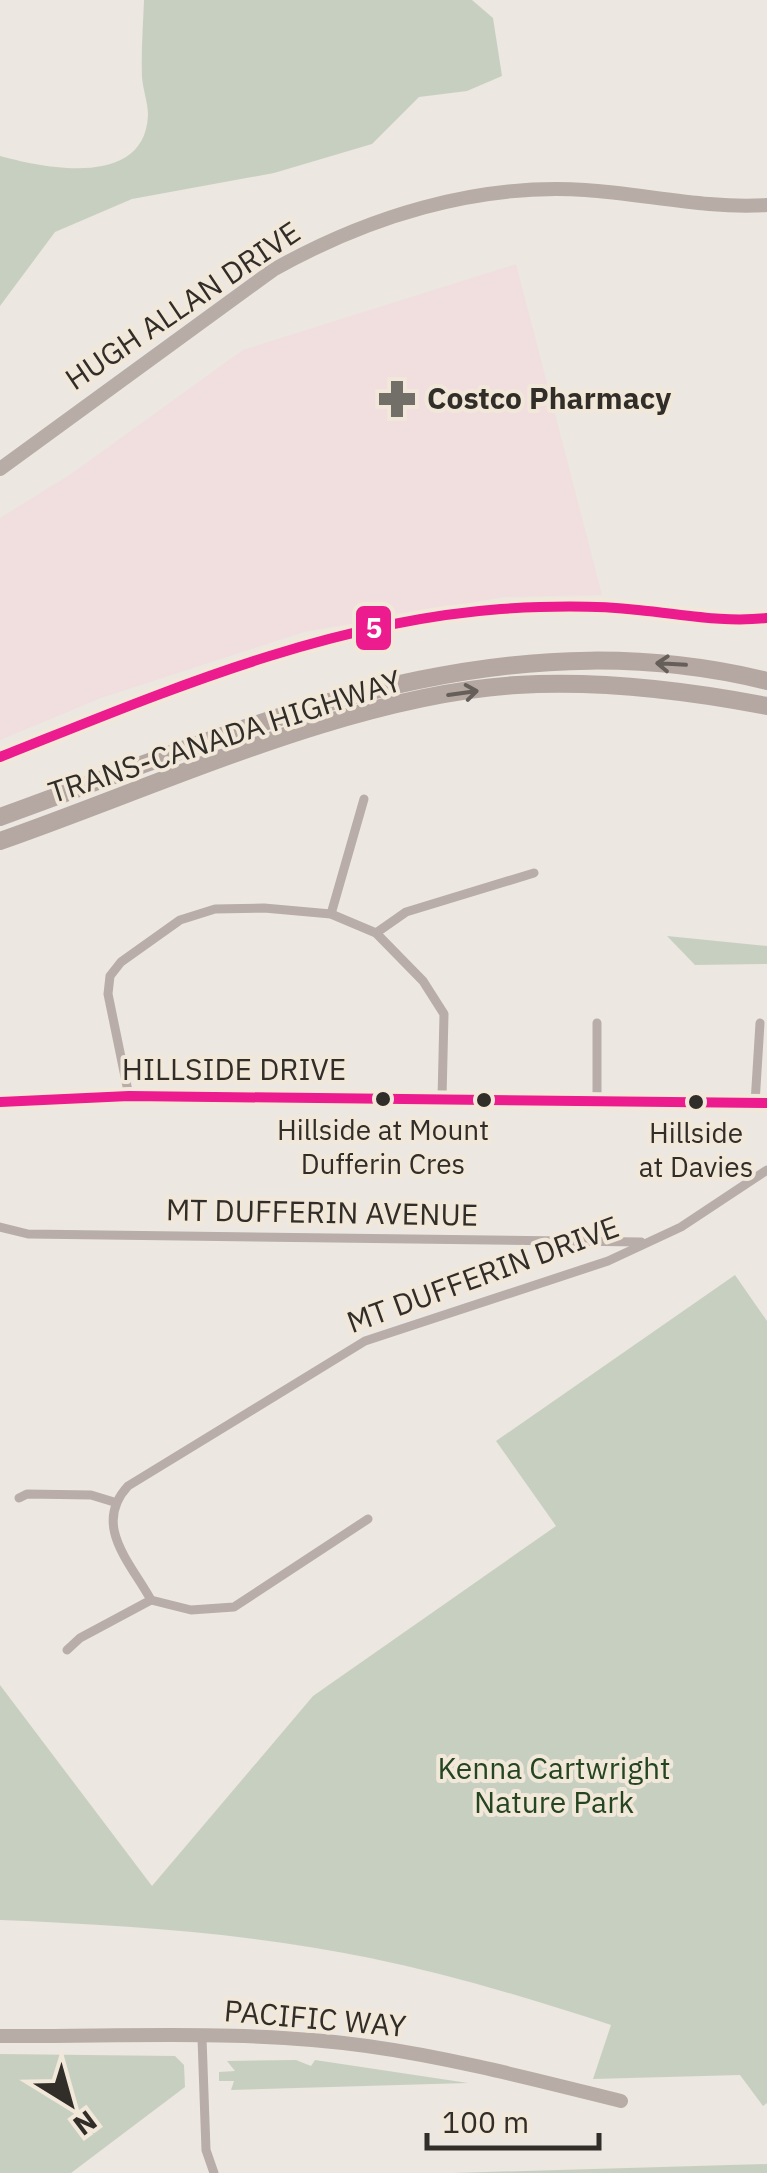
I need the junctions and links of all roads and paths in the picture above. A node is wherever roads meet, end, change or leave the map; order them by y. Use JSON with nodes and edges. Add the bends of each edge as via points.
{"nodes":[{"id":1,"x":767,"y":205,"type":"edge"},
{"id":2,"x":0,"y":469,"type":"edge"},
{"id":3,"x":767,"y":618,"type":"edge"},
{"id":4,"x":767,"y":681,"type":"edge"},
{"id":5,"x":767,"y":706,"type":"edge"},
{"id":6,"x":0,"y":757,"type":"edge"},
{"id":7,"x":364,"y":798,"type":"dead end"},
{"id":8,"x":88,"y":810,"type":"junction"},
{"id":9,"x":0,"y":814,"type":"edge"},
{"id":10,"x":0,"y":841,"type":"edge"},
{"id":11,"x":0,"y":854,"type":"edge"},
{"id":12,"x":534,"y":873,"type":"dead end"},
{"id":13,"x":330,"y":914,"type":"junction"},
{"id":14,"x":376,"y":933,"type":"junction"},
{"id":15,"x":597,"y":1023,"type":"dead end"},
{"id":16,"x":760,"y":1024,"type":"dead end"},
{"id":17,"x":129,"y":1096,"type":"junction"},
{"id":18,"x":442,"y":1099,"type":"junction"},
{"id":19,"x":597,"y":1101,"type":"junction"},
{"id":20,"x":0,"y":1102,"type":"edge"},
{"id":21,"x":761,"y":1103,"type":"edge"},
{"id":22,"x":767,"y":1170,"type":"edge"},
{"id":23,"x":0,"y":1228,"type":"edge"},
{"id":24,"x":644,"y":1242,"type":"junction"},
{"id":25,"x":18,"y":1498,"type":"dead end"},
{"id":26,"x":114,"y":1502,"type":"junction"},
{"id":27,"x":368,"y":1519,"type":"dead end"},
{"id":28,"x":151,"y":1600,"type":"junction"},
{"id":29,"x":67,"y":1650,"type":"dead end"},
{"id":30,"x":0,"y":2036,"type":"edge"},
{"id":31,"x":202,"y":2038,"type":"junction"},
{"id":32,"x":620,"y":2101,"type":"dead end"},
{"id":33,"x":214,"y":2173,"type":"edge"}],
"edges":[{"from":1,"to":2,"type":"street","name":"HUGH ALLAN DRIVE","via":[[546,190],[465,198],[388,217],[272,270]]},
{"from":3,"to":6,"type":"street","via":[[715,621],[544,607],[390,625],[249,660]]},
{"from":4,"to":9,"type":"highway","name":"TRANS-CANADA HIGHWAY","one_way":true,"via":[[704,666],[608,660],[439,672],[248,726]]},
{"from":8,"to":5,"type":"highway","name":"TRANS-CANADA HIGHWAY","one_way":true,"via":[[373,711],[462,693],[612,684]]},
{"from":7,"to":13,"type":"street"},
{"from":8,"to":10,"type":"highway","name":"TRANS-CANADA HIGHWAY"},
{"from":8,"to":11,"type":"highway"},
{"from":12,"to":14,"type":"street","via":[[406,912]]},
{"from":13,"to":14,"type":"street"},
{"from":13,"to":17,"type":"street","via":[[214,909],[180,920],[121,962],[108,994]]},
{"from":14,"to":18,"type":"street","via":[[444,1014]]},
{"from":15,"to":19,"type":"street"},
{"from":16,"to":21,"type":"street"},
{"from":17,"to":18,"type":"street","name":"HILLSIDE DRIVE"},
{"from":17,"to":20,"type":"street","name":"HILLSIDE DRIVE"},
{"from":18,"to":19,"type":"street","name":"HILLSIDE DRIVE"},
{"from":19,"to":21,"type":"street","name":"HILLSIDE DRIVE"},
{"from":22,"to":24,"type":"street","name":"MT DUFFERIN DRIVE","via":[[680,1227]]},
{"from":23,"to":24,"type":"street","name":"MT DUFFERIN AVENUE","via":[[28,1234]]},
{"from":24,"to":26,"type":"street","name":"MT DUFFERIN DRIVE","via":[[608,1262],[365,1341],[209,1434]]},
{"from":25,"to":26,"type":"street","via":[[91,1495]]},
{"from":26,"to":28,"type":"street","via":[[112,1530]]},
{"from":27,"to":28,"type":"street","via":[[234,1607],[191,1610]]},
{"from":28,"to":29,"type":"street"},
{"from":30,"to":31,"type":"street","name":"PACIFIC WAY"},
{"from":31,"to":32,"type":"street","name":"PACIFIC WAY","via":[[364,2046],[473,2064]]},
{"from":31,"to":33,"type":"street","via":[[206,2150]]}]}
